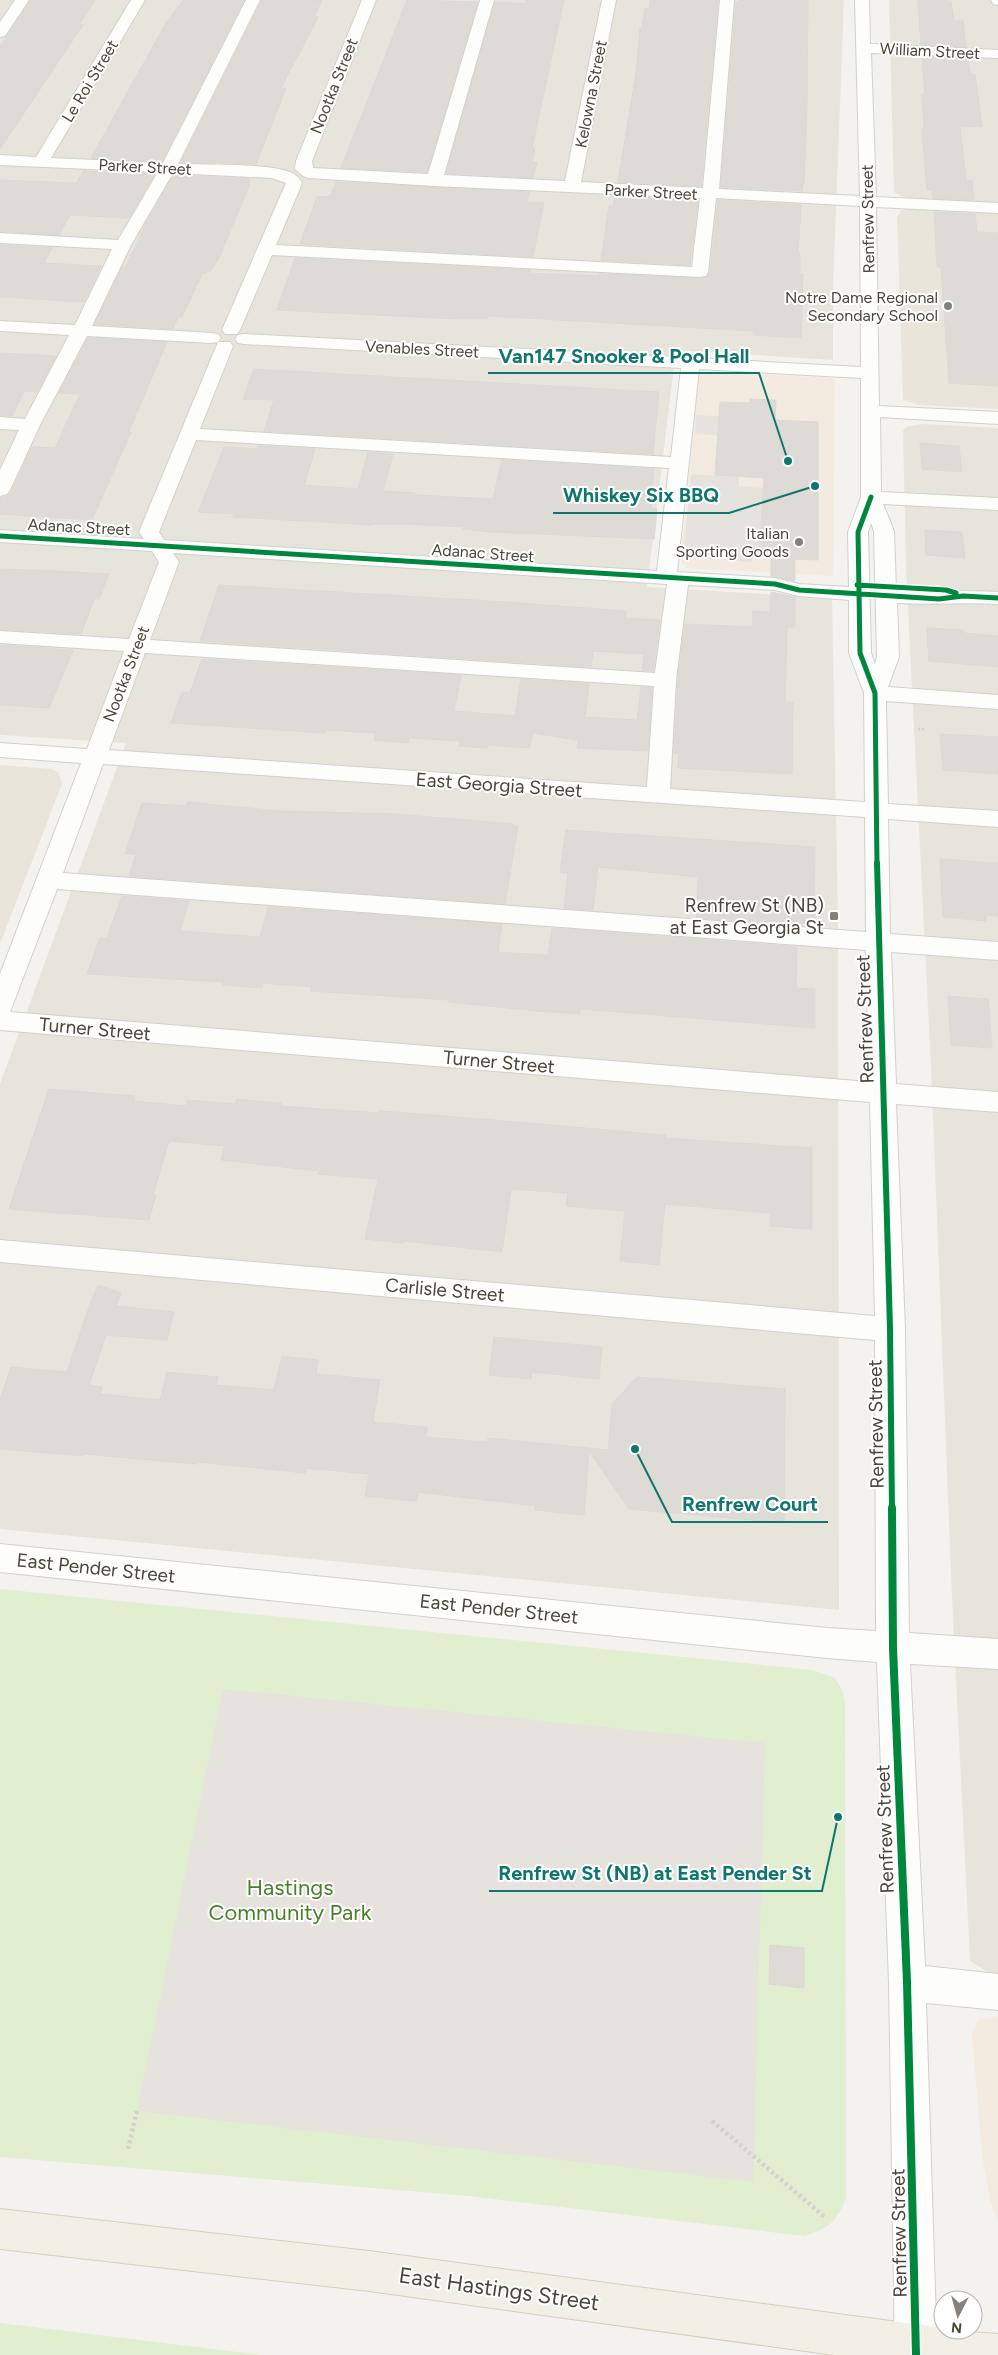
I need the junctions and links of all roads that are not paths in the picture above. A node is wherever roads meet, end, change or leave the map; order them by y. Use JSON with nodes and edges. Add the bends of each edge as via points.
{"nodes":[{"id":1,"x":22,"y":0,"type":"edge"},
{"id":2,"x":138,"y":0,"type":"edge"},
{"id":3,"x":253,"y":0,"type":"edge"},
{"id":4,"x":368,"y":0,"type":"edge"},
{"id":5,"x":487,"y":0,"type":"edge"},
{"id":6,"x":609,"y":0,"type":"edge"},
{"id":7,"x":727,"y":0,"type":"edge"},
{"id":8,"x":862,"y":0,"type":"edge"},
{"id":9,"x":0,"y":33,"type":"edge"},
{"id":10,"x":863,"y":48,"type":"junction"},
{"id":11,"x":998,"y":54,"type":"edge"},
{"id":12,"x":0,"y":160,"type":"edge"},
{"id":13,"x":41,"y":162,"type":"junction"},
{"id":14,"x":168,"y":168,"type":"junction"},
{"id":15,"x":297,"y":175,"type":"junction"},
{"id":16,"x":434,"y":181,"type":"junction"},
{"id":17,"x":572,"y":188,"type":"junction"},
{"id":18,"x":709,"y":194,"type":"junction"},
{"id":19,"x":868,"y":202,"type":"junction"},
{"id":20,"x":998,"y":208,"type":"edge"},
{"id":21,"x":0,"y":238,"type":"edge"},
{"id":22,"x":123,"y":245,"type":"junction"},
{"id":23,"x":266,"y":250,"type":"junction"},
{"id":24,"x":0,"y":326,"type":"edge"},
{"id":25,"x":81,"y":330,"type":"junction"},
{"id":26,"x":228,"y":338,"type":"junction"},
{"id":27,"x":690,"y":364,"type":"junction"},
{"id":28,"x":869,"y":373,"type":"junction"},
{"id":29,"x":870,"y":411,"type":"junction"},
{"id":30,"x":998,"y":418,"type":"edge"},
{"id":31,"x":0,"y":423,"type":"edge"},
{"id":32,"x":31,"y":425,"type":"junction"},
{"id":33,"x":188,"y":434,"type":"junction"},
{"id":34,"x":678,"y":463,"type":"junction"},
{"id":35,"x":0,"y":490,"type":"edge"},
{"id":36,"x":871,"y":497,"type":"junction"},
{"id":37,"x":998,"y":504,"type":"edge"},
{"id":38,"x":0,"y":536,"type":"edge"},
{"id":39,"x":158,"y":546,"type":"junction"},
{"id":40,"x":672,"y":578,"type":"junction"},
{"id":41,"x":859,"y":590,"type":"junction"},
{"id":42,"x":886,"y":591,"type":"junction"},
{"id":43,"x":998,"y":598,"type":"edge"},
{"id":44,"x":0,"y":637,"type":"edge"},
{"id":45,"x":137,"y":646,"type":"junction"},
{"id":46,"x":665,"y":680,"type":"junction"},
{"id":47,"x":875,"y":693,"type":"junction"},
{"id":48,"x":998,"y":702,"type":"edge"},
{"id":49,"x":0,"y":750,"type":"edge"},
{"id":50,"x":95,"y":756,"type":"junction"},
{"id":51,"x":658,"y":796,"type":"junction"},
{"id":52,"x":877,"y":811,"type":"junction"},
{"id":53,"x":998,"y":819,"type":"edge"},
{"id":54,"x":48,"y":880,"type":"junction"},
{"id":55,"x":878,"y":942,"type":"junction"},
{"id":56,"x":998,"y":951,"type":"edge"},
{"id":57,"x":0,"y":1007,"type":"edge"},
{"id":58,"x":0,"y":1021,"type":"edge"},
{"id":59,"x":882,"y":1094,"type":"junction"},
{"id":60,"x":998,"y":1102,"type":"edge"},
{"id":61,"x":0,"y":1251,"type":"edge"},
{"id":62,"x":890,"y":1329,"type":"junction"},
{"id":63,"x":0,"y":1558,"type":"edge"},
{"id":64,"x":893,"y":1648,"type":"junction"},
{"id":65,"x":998,"y":1654,"type":"edge"},
{"id":66,"x":907,"y":1982,"type":"junction"},
{"id":67,"x":998,"y":1992,"type":"edge"},
{"id":68,"x":0,"y":2229,"type":"edge"},
{"id":69,"x":916,"y":2350,"type":"edge"},
{"id":70,"x":998,"y":2355,"type":"edge"}],
"edges":[{"from":1,"to":9,"type":"street"},
{"from":2,"to":13,"type":"street","name":"Le Roi Street"},
{"from":3,"to":14,"type":"street"},
{"from":4,"to":15,"type":"street","name":"Nootka Street","via":[[303,169]]},
{"from":5,"to":16,"type":"street"},
{"from":6,"to":17,"type":"street","name":"Kelowna Street"},
{"from":7,"to":18,"type":"street"},
{"from":8,"to":10,"type":"street","name":"Renfrew Street"},
{"from":10,"to":11,"type":"street","name":"William Street"},
{"from":10,"to":19,"type":"street","name":"Renfrew Street"},
{"from":12,"to":13,"type":"street","name":"Parker Street"},
{"from":13,"to":14,"type":"street","name":"Parker Street"},
{"from":14,"to":15,"type":"street","name":"Parker Street"},
{"from":14,"to":22,"type":"street"},
{"from":15,"to":16,"type":"street","name":"Parker Street"},
{"from":15,"to":23,"type":"street","name":"Nootka Street"},
{"from":16,"to":17,"type":"street","name":"Parker Street"},
{"from":17,"to":18,"type":"street","name":"Parker Street"},
{"from":18,"to":19,"type":"street","name":"Parker Street"},
{"from":18,"to":23,"type":"street","via":[[700,272]]},
{"from":19,"to":20,"type":"street","name":"Parker Street"},
{"from":19,"to":28,"type":"street","name":"Renfrew Street"},
{"from":21,"to":22,"type":"street"},
{"from":22,"to":25,"type":"street"},
{"from":23,"to":26,"type":"street","name":"Nootka Street"},
{"from":24,"to":25,"type":"street","name":"Venables Street"},
{"from":25,"to":26,"type":"street","name":"Venables Street"},
{"from":25,"to":32,"type":"street"},
{"from":26,"to":27,"type":"street","name":"Venables Street"},
{"from":26,"to":33,"type":"street","name":"Nootka Street"},
{"from":27,"to":28,"type":"street","name":"Venables Street"},
{"from":27,"to":34,"type":"street"},
{"from":28,"to":29,"type":"street","name":"Renfrew Street"},
{"from":29,"to":30,"type":"street"},
{"from":29,"to":36,"type":"street","name":"Renfrew Street"},
{"from":31,"to":32,"type":"street"},
{"from":32,"to":35,"type":"street"},
{"from":33,"to":34,"type":"street"},
{"from":33,"to":39,"type":"street","name":"Nootka Street","via":[[149,532]]},
{"from":34,"to":40,"type":"street"},
{"from":36,"to":37,"type":"street"},
{"from":36,"to":41,"type":"street","name":"Renfrew Street","via":[[858,532]]},
{"from":36,"to":42,"type":"street","name":"Renfrew Street","via":[[884,531]]},
{"from":38,"to":39,"type":"street","name":"Adanac Street"},
{"from":39,"to":40,"type":"street","name":"Adanac Street"},
{"from":39,"to":45,"type":"street","name":"Nootka Street","via":[[169,562]]},
{"from":40,"to":41,"type":"street","name":"Adanac Street","via":[[775,584],[799,590]]},
{"from":40,"to":46,"type":"street"},
{"from":41,"to":47,"type":"street","name":"Renfrew Street","via":[[860,653]]},
{"from":42,"to":43,"type":"street","via":[[939,599],[963,596]]},
{"from":42,"to":47,"type":"street","name":"Renfrew Street","via":[[888,657]]},
{"from":44,"to":45,"type":"street"},
{"from":45,"to":46,"type":"street"},
{"from":45,"to":50,"type":"street","name":"Nootka Street"},
{"from":46,"to":51,"type":"street"},
{"from":47,"to":48,"type":"street"},
{"from":47,"to":52,"type":"street","name":"Renfrew Street"},
{"from":49,"to":50,"type":"street","name":"East Georgia Street"},
{"from":50,"to":51,"type":"street","name":"East Georgia Street"},
{"from":50,"to":54,"type":"street","name":"Nootka Street"},
{"from":51,"to":52,"type":"street","name":"East Georgia Street"},
{"from":52,"to":53,"type":"street","name":"East Georgia Street"},
{"from":52,"to":55,"type":"street","name":"Renfrew Street"},
{"from":54,"to":55,"type":"street"},
{"from":54,"to":57,"type":"street","name":"Nootka Street"},
{"from":55,"to":56,"type":"street"},
{"from":55,"to":59,"type":"street","name":"Renfrew Street"},
{"from":58,"to":59,"type":"street","name":"Turner Street"},
{"from":59,"to":60,"type":"street","name":"Turner Street"},
{"from":59,"to":62,"type":"street","name":"Renfrew Street"},
{"from":61,"to":62,"type":"street","name":"Carlisle Street"},
{"from":62,"to":64,"type":"street","name":"Renfrew Street"},
{"from":63,"to":64,"type":"street","name":"East Pender Street"},
{"from":64,"to":65,"type":"street","name":"East Pender Street"},
{"from":64,"to":66,"type":"street","name":"Renfrew Street"},
{"from":66,"to":67,"type":"street"},
{"from":66,"to":69,"type":"street","name":"Renfrew Street"},
{"from":68,"to":69,"type":"main road","name":"East Hastings Street","via":[[369,2271]]},
{"from":69,"to":70,"type":"main road","name":"East Hastings Street"}]}
